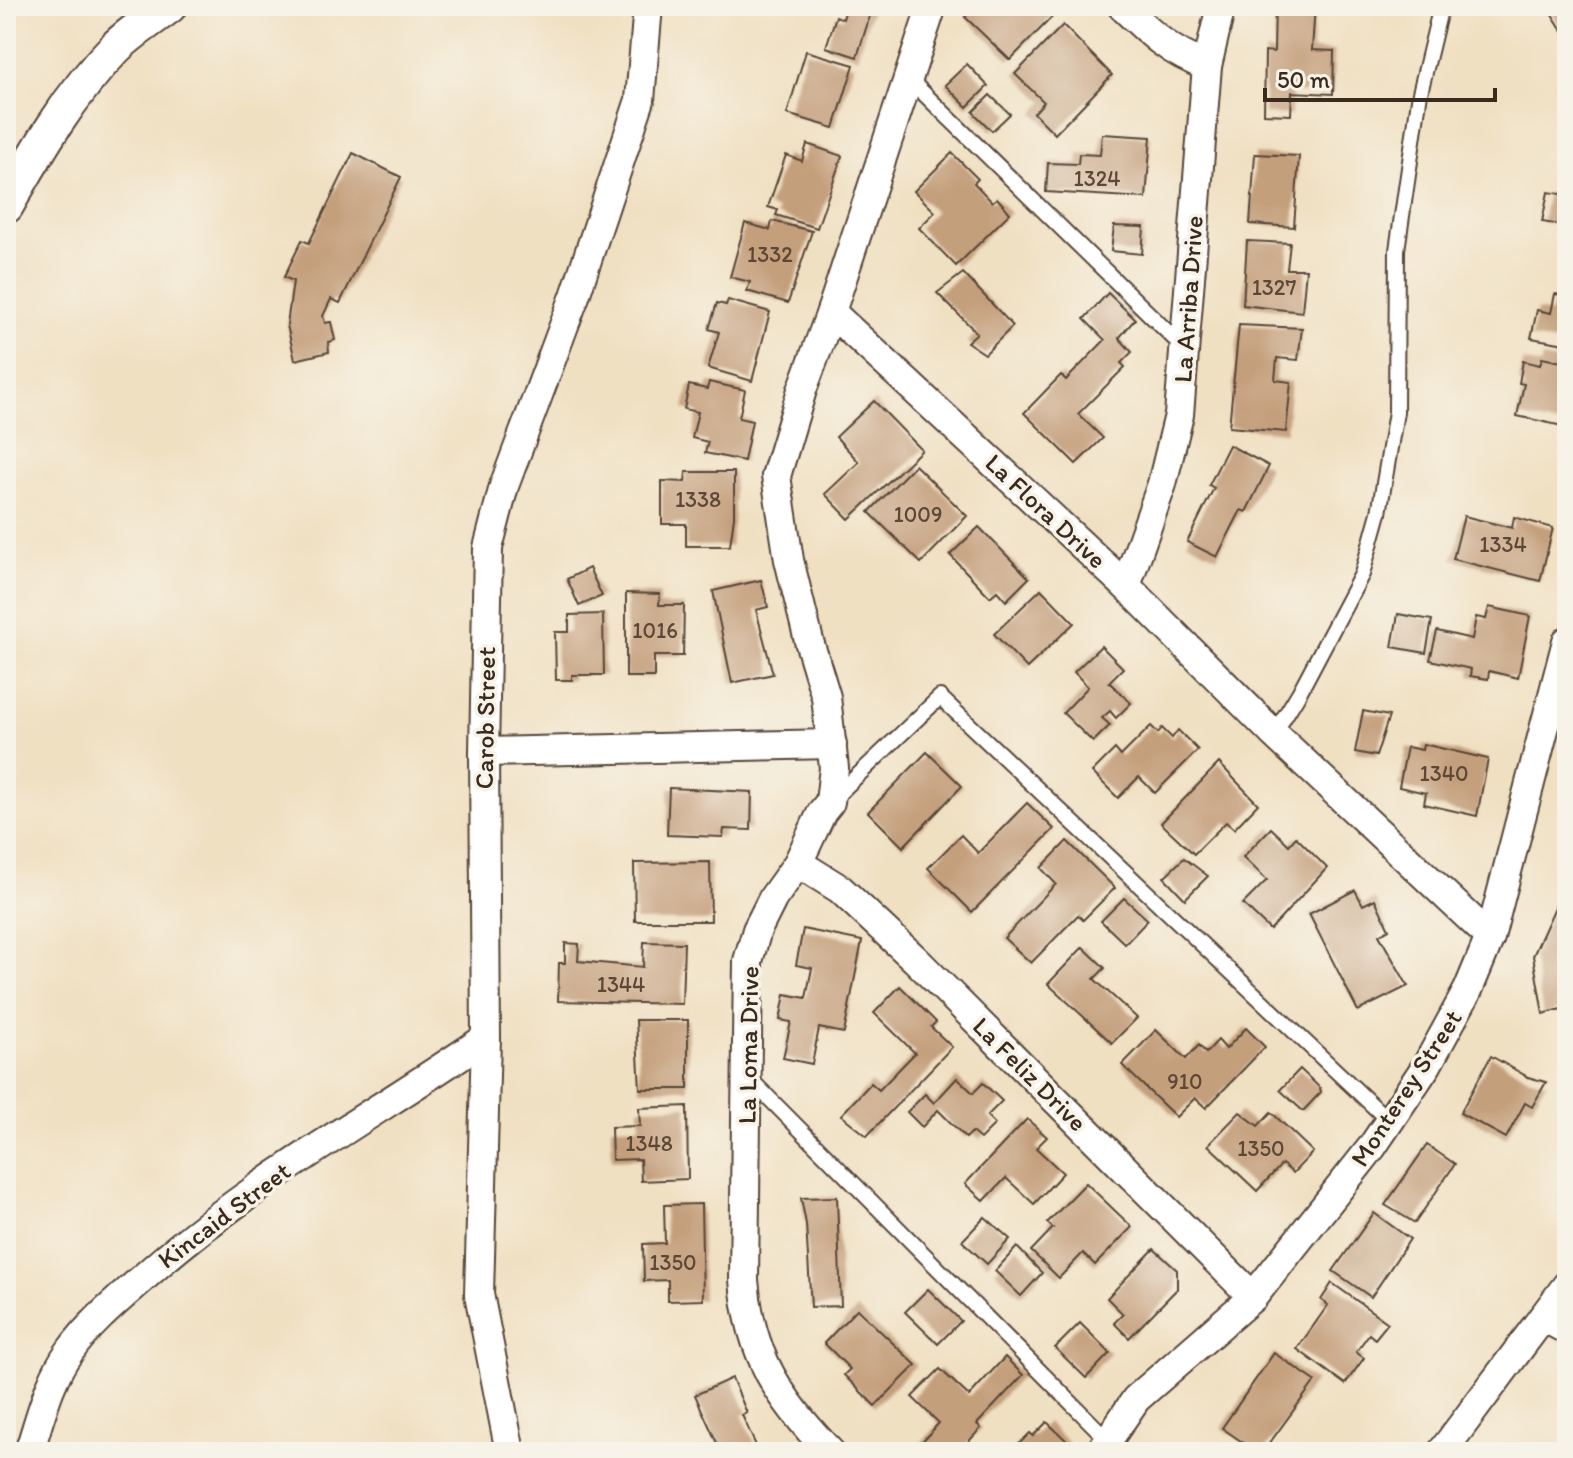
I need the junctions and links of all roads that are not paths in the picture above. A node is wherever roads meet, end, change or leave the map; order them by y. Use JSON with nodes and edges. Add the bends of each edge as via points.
{"nodes":[{"id":1,"x":169,"y":6,"type":"edge"},
{"id":2,"x":648,"y":6,"type":"edge"},
{"id":3,"x":932,"y":6,"type":"edge"},
{"id":4,"x":1122,"y":6,"type":"edge"},
{"id":5,"x":1221,"y":6,"type":"edge"},
{"id":6,"x":1441,"y":6,"type":"edge"},
{"id":7,"x":1207,"y":66,"type":"junction"},
{"id":8,"x":909,"y":79,"type":"junction"},
{"id":9,"x":6,"y":206,"type":"edge"},
{"id":10,"x":831,"y":312,"type":"junction"},
{"id":11,"x":1185,"y":349,"type":"junction"},
{"id":12,"x":1126,"y":586,"type":"junction"},
{"id":13,"x":1567,"y":641,"type":"edge"},
{"id":14,"x":1274,"y":734,"type":"junction"},
{"id":15,"x":832,"y":744,"type":"junction"},
{"id":16,"x":484,"y":752,"type":"junction"},
{"id":17,"x":830,"y":802,"type":"junction"},
{"id":18,"x":798,"y":863,"type":"junction"},
{"id":19,"x":1490,"y":937,"type":"junction"},
{"id":20,"x":486,"y":1038,"type":"junction"},
{"id":21,"x":746,"y":1075,"type":"junction"},
{"id":22,"x":1390,"y":1122,"type":"junction"},
{"id":23,"x":1567,"y":1285,"type":"edge"},
{"id":24,"x":1253,"y":1297,"type":"junction"},
{"id":25,"x":1555,"y":1324,"type":"edge"},
{"id":26,"x":1104,"y":1446,"type":"edge"},
{"id":27,"x":29,"y":1452,"type":"edge"},
{"id":28,"x":510,"y":1452,"type":"edge"},
{"id":29,"x":830,"y":1452,"type":"edge"},
{"id":30,"x":1442,"y":1452,"type":"edge"}],
"edges":[{"from":1,"to":9,"type":"street","via":[[117,47],[93,74],[52,126]]},
{"from":2,"to":16,"type":"street","name":"Carob Street","via":[[640,100],[504,486],[488,548]]},
{"from":3,"to":8,"type":"street"},
{"from":4,"to":7,"type":"street","via":[[1159,41]]},
{"from":5,"to":7,"type":"street","name":"La Arriba Drive"},
{"from":6,"to":14,"type":"lane","via":[[1420,93],[1397,250],[1396,412],[1379,513],[1362,574]]},
{"from":7,"to":11,"type":"street","name":"La Arriba Drive"},
{"from":8,"to":10,"type":"street"},
{"from":8,"to":11,"type":"lane"},
{"from":10,"to":12,"type":"street","name":"La Flora Drive"},
{"from":10,"to":15,"type":"street","name":"La Loma Drive","via":[[776,476],[789,560],[826,697]]},
{"from":11,"to":12,"type":"street","name":"La Arriba Drive","via":[[1179,415],[1162,484]]},
{"from":12,"to":14,"type":"street","name":"La Flora Drive"},
{"from":13,"to":19,"type":"street","name":"Monterey Street"},
{"from":14,"to":19,"type":"street","name":"La Flora Drive"},
{"from":15,"to":16,"type":"street"},
{"from":15,"to":17,"type":"street","name":"La Loma Drive"},
{"from":16,"to":20,"type":"street","name":"Carob Street"},
{"from":17,"to":18,"type":"street","name":"La Loma Drive"},
{"from":17,"to":22,"type":"lane","via":[[940,697]]},
{"from":18,"to":21,"type":"street","name":"La Loma Drive","via":[[773,898],[748,961]]},
{"from":18,"to":24,"type":"street","name":"La Feliz Drive","via":[[840,889],[916,960]]},
{"from":19,"to":22,"type":"street","name":"Monterey Street","via":[[1468,990]]},
{"from":20,"to":27,"type":"street","name":"Kincaid Street","via":[[222,1212],[95,1320],[68,1353]]},
{"from":20,"to":28,"type":"street","name":"Carob Street","via":[[479,1294]]},
{"from":21,"to":26,"type":"lane"},
{"from":21,"to":29,"type":"street","name":"La Loma Drive","via":[[747,1315],[775,1388]]},
{"from":22,"to":24,"type":"street","name":"Monterey Street"},
{"from":23,"to":25,"type":"street"},
{"from":24,"to":26,"type":"street","name":"Monterey Street","via":[[1136,1399]]},
{"from":25,"to":30,"type":"street"}]}
